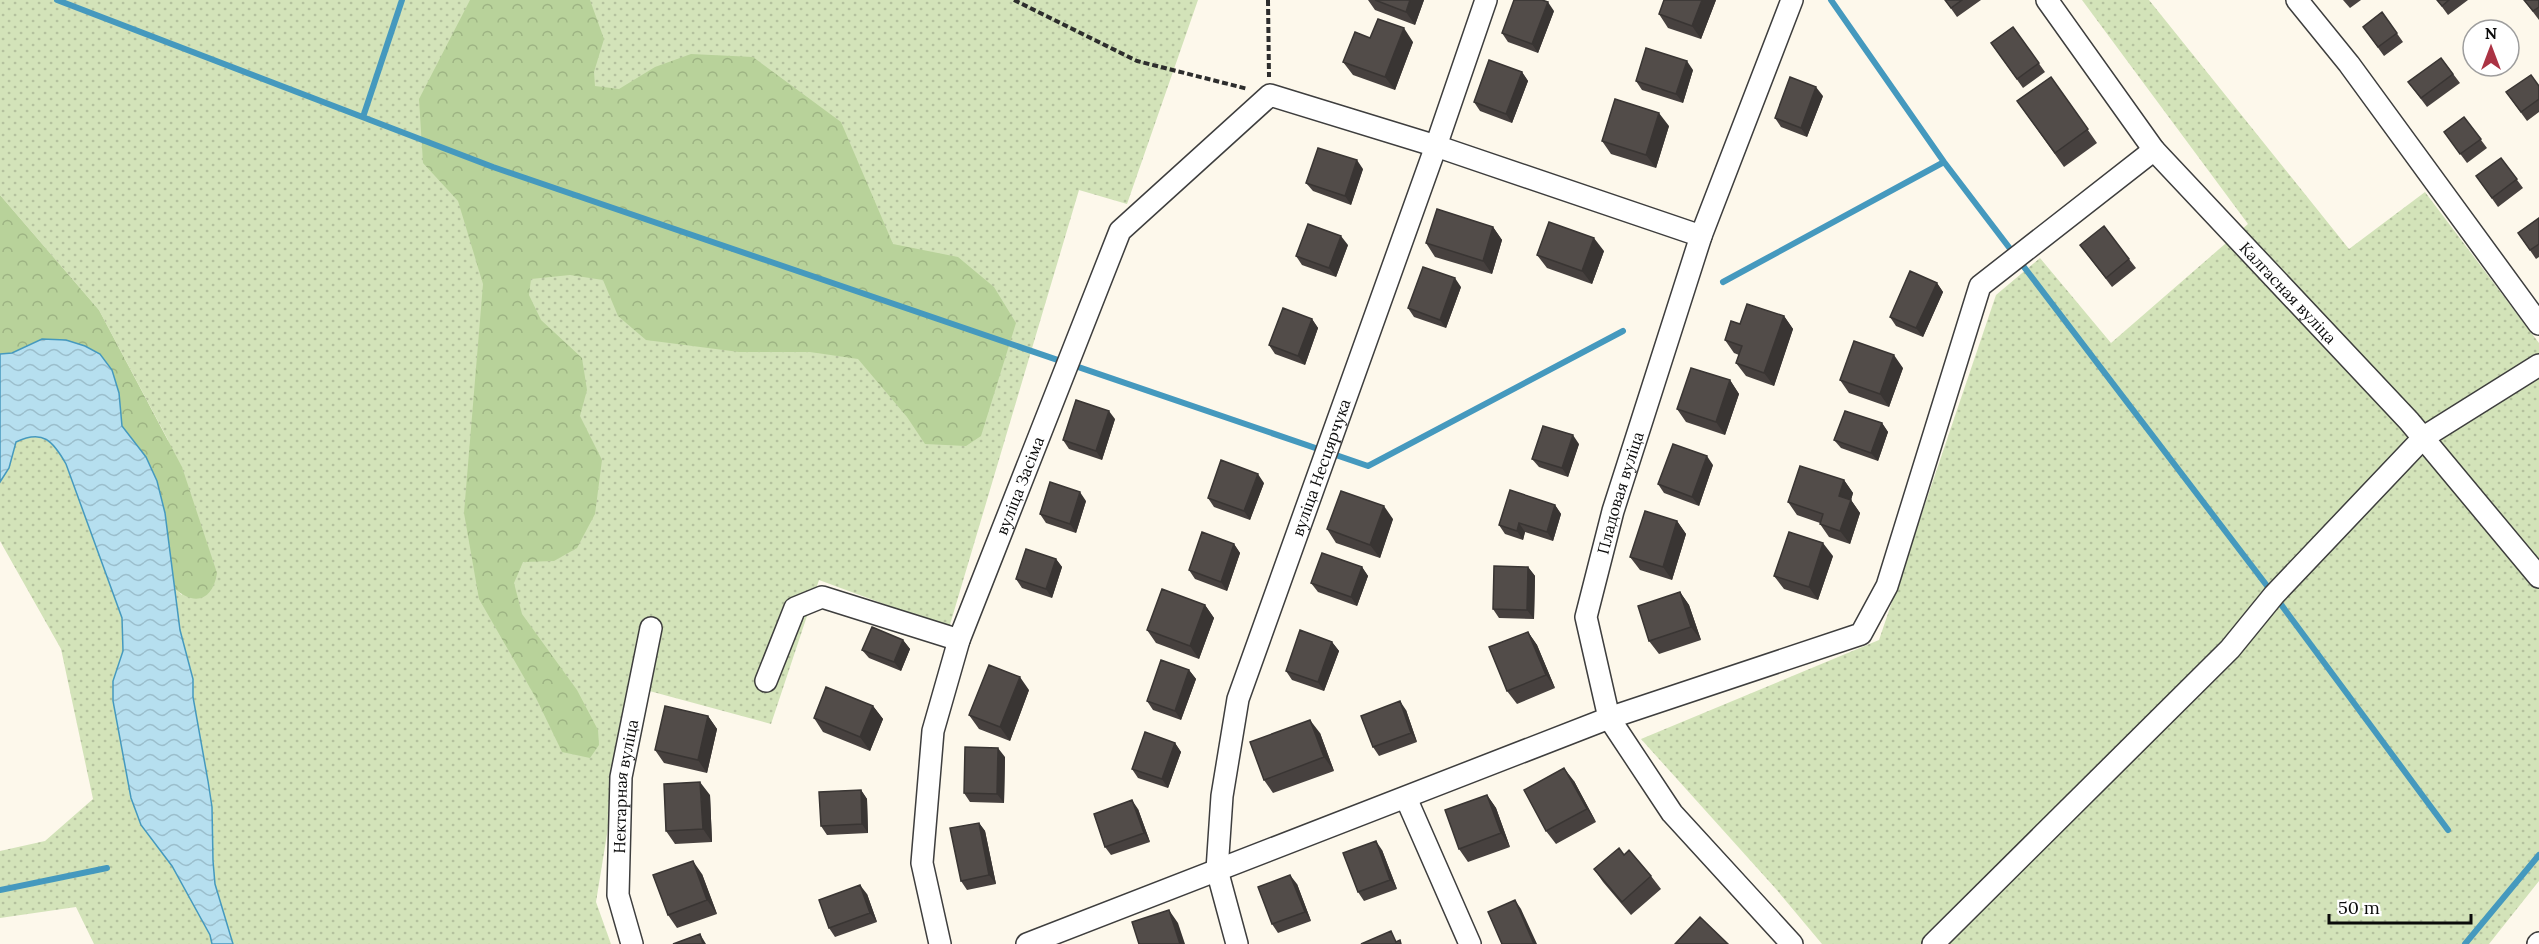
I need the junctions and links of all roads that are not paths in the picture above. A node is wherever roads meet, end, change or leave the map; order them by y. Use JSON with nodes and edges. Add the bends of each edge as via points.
{"nodes":[{"id":1,"x":1486,"y":0,"type":"edge"},
{"id":2,"x":1792,"y":0,"type":"edge"},
{"id":3,"x":2047,"y":0,"type":"edge"},
{"id":4,"x":2297,"y":0,"type":"edge"},
{"id":5,"x":1436,"y":146,"type":"junction"},
{"id":6,"x":2154,"y":150,"type":"junction"},
{"id":7,"x":1701,"y":236,"type":"junction"},
{"id":8,"x":2539,"y":324,"type":"edge"},
{"id":9,"x":2539,"y":365,"type":"edge"},
{"id":10,"x":2424,"y":437,"type":"junction"},
{"id":11,"x":2539,"y":577,"type":"edge"},
{"id":12,"x":651,"y":628,"type":"dead end"},
{"id":13,"x":959,"y":640,"type":"junction"},
{"id":14,"x":766,"y":681,"type":"dead end"},
{"id":15,"x":1609,"y":718,"type":"junction"},
{"id":16,"x":1406,"y":798,"type":"junction"},
{"id":17,"x":1217,"y":870,"type":"junction"},
{"id":18,"x":632,"y":944,"type":"edge"},
{"id":19,"x":940,"y":944,"type":"edge"},
{"id":20,"x":1027,"y":944,"type":"edge"},
{"id":21,"x":1237,"y":944,"type":"edge"},
{"id":22,"x":1470,"y":944,"type":"edge"},
{"id":23,"x":1792,"y":944,"type":"edge"},
{"id":24,"x":1933,"y":944,"type":"edge"}],
"edges":[{"from":1,"to":5,"type":"street","name":"вуліца Несцярчука"},
{"from":2,"to":7,"type":"street","name":"Пладовая вуліца"},
{"from":3,"to":6,"type":"street","name":"Калгасная вуліца"},
{"from":4,"to":8,"type":"street","via":[[2349,64]]},
{"from":5,"to":7,"type":"street"},
{"from":5,"to":13,"type":"street","name":"вуліца Засіма","via":[[1270,95],[1120,231]]},
{"from":5,"to":17,"type":"street","name":"вуліца Несцярчука","via":[[1238,699],[1222,796]]},
{"from":6,"to":10,"type":"street","name":"Калгасная вуліца"},
{"from":6,"to":15,"type":"street","via":[[1980,286],[1887,586],[1861,634]]},
{"from":7,"to":15,"type":"street","name":"Пладовая вуліца","via":[[1613,511],[1586,617]]},
{"from":9,"to":10,"type":"street"},
{"from":10,"to":11,"type":"street","name":"Калгасная вуліца"},
{"from":10,"to":24,"type":"street","via":[[2274,595],[2230,649]]},
{"from":12,"to":18,"type":"street","name":"Нектарная вуліца","via":[[621,777],[618,895]]},
{"from":13,"to":14,"type":"street","via":[[822,597],[795,608]]},
{"from":13,"to":19,"type":"street","name":"вуліца Засіма","via":[[933,731],[922,863]]},
{"from":15,"to":16,"type":"street"},
{"from":15,"to":23,"type":"street","name":"Пладовая вуліца","via":[[1672,813]]},
{"from":16,"to":17,"type":"street"},
{"from":16,"to":22,"type":"street"},
{"from":17,"to":20,"type":"street"},
{"from":17,"to":21,"type":"street","name":"вуліца Несцярчука"}]}
